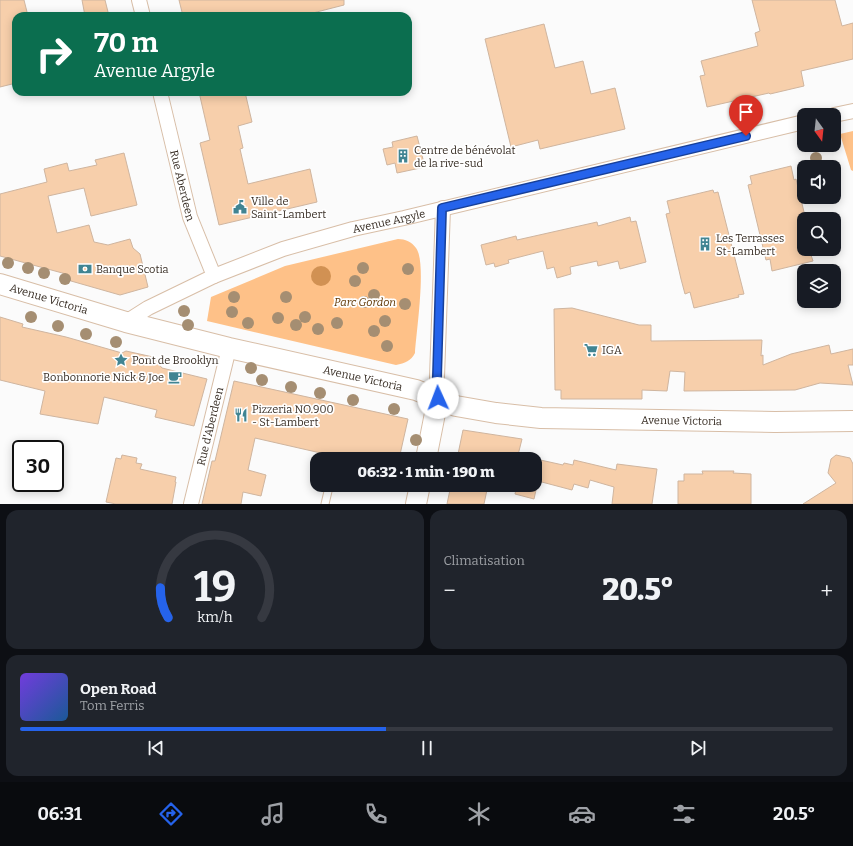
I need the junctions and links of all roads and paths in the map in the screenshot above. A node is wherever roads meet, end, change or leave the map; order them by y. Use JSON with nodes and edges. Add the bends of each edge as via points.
{"nodes":[{"id":1,"x":139,"y":0,"type":"edge"},
{"id":2,"x":142,"y":12,"type":"edge"},
{"id":3,"x":161,"y":96,"type":"edge"},
{"id":4,"x":853,"y":111,"type":"edge"},
{"id":5,"x":841,"y":114,"type":"edge"},
{"id":6,"x":797,"y":124,"type":"edge"},
{"id":7,"x":442,"y":208,"type":"junction"},
{"id":8,"x":214,"y":276,"type":"junction"},
{"id":9,"x":0,"y":284,"type":"edge"},
{"id":10,"x":126,"y":322,"type":"junction"},
{"id":11,"x":229,"y":348,"type":"junction"},
{"id":12,"x":438,"y":398,"type":"junction"},
{"id":13,"x":853,"y":421,"type":"edge"},
{"id":14,"x":427,"y":452,"type":"edge"},
{"id":15,"x":328,"y":492,"type":"edge"},
{"id":16,"x":419,"y":492,"type":"edge"},
{"id":17,"x":191,"y":504,"type":"edge"},
{"id":18,"x":325,"y":504,"type":"edge"},
{"id":19,"x":416,"y":504,"type":"edge"}],
"edges":[{"from":1,"to":2,"type":"street"},
{"from":3,"to":8,"type":"street","name":"Rue Aberdeen","via":[[190,217]]},
{"from":4,"to":5,"type":"street"},
{"from":6,"to":7,"type":"street","name":"Avenue Argyle"},
{"from":7,"to":8,"type":"street","name":"Avenue Argyle","via":[[283,249]]},
{"from":7,"to":12,"type":"street"},
{"from":8,"to":10,"type":"street","name":"Avenue Argyle","via":[[148,308]]},
{"from":9,"to":10,"type":"street","name":"Avenue Victoria"},
{"from":10,"to":11,"type":"street","name":"Avenue Victoria"},
{"from":11,"to":12,"type":"street","name":"Avenue Victoria","via":[[416,390]]},
{"from":11,"to":17,"type":"street","name":"Rue d'Aberdeen"},
{"from":12,"to":13,"type":"street","name":"Avenue Victoria","via":[[456,406],[541,418]]},
{"from":12,"to":14,"type":"street"},
{"from":15,"to":18,"type":"lane"},
{"from":16,"to":19,"type":"street"}]}
